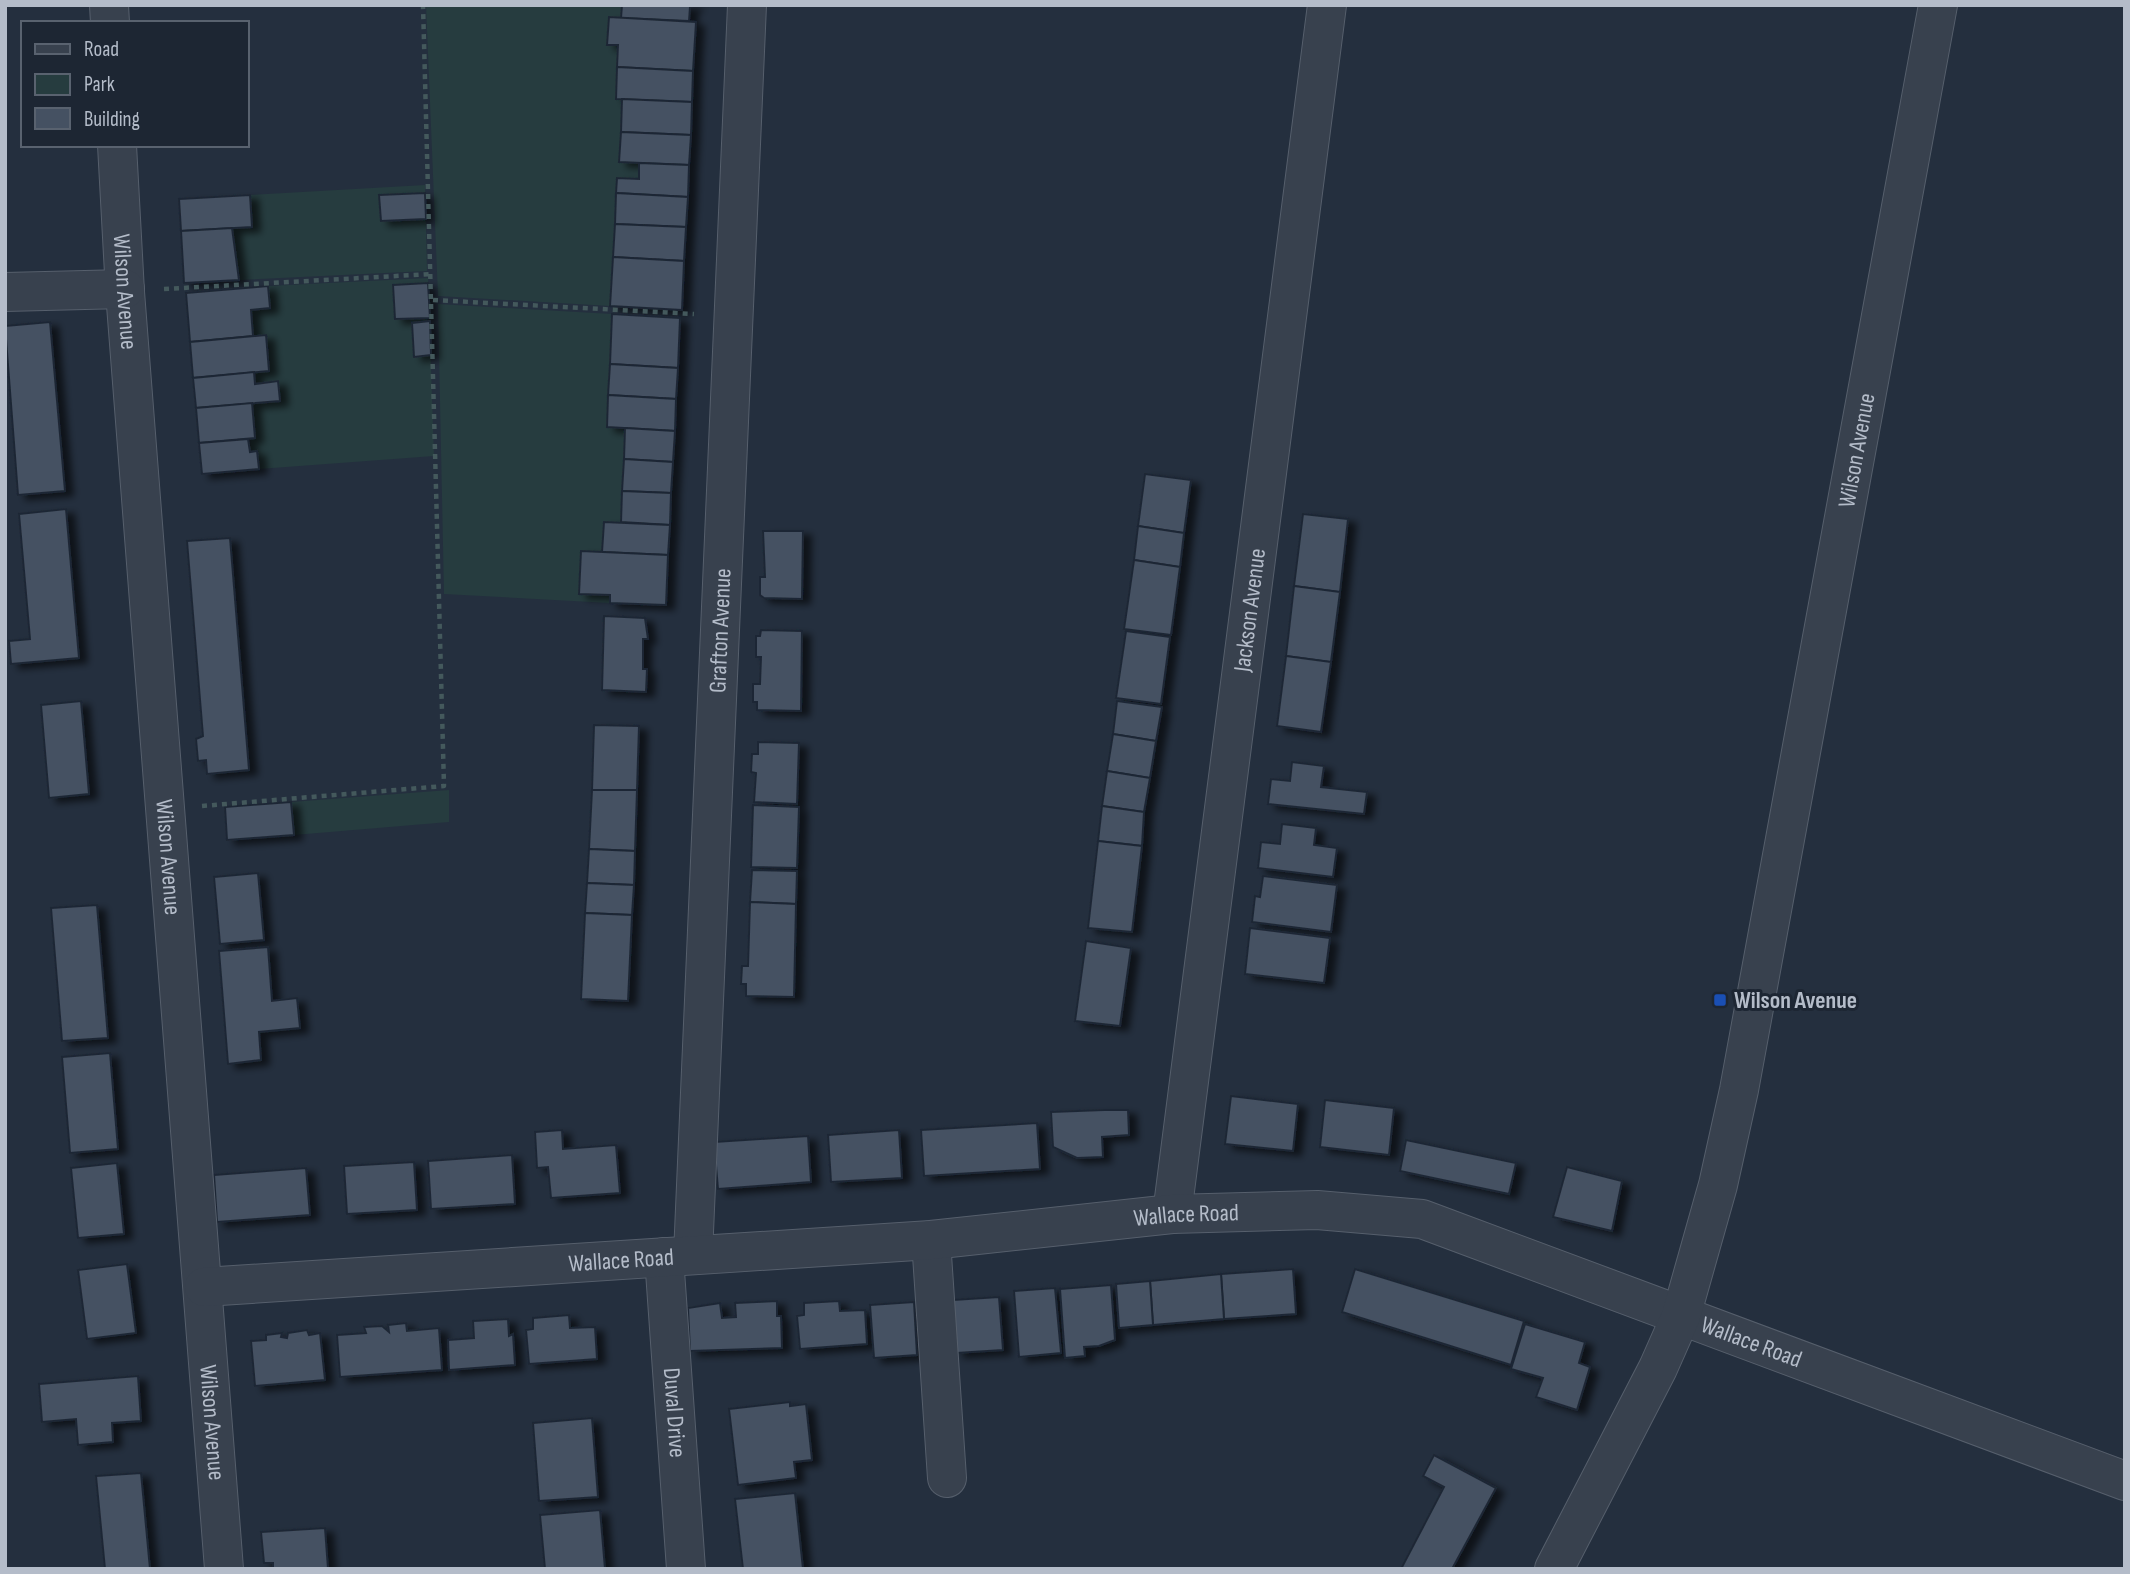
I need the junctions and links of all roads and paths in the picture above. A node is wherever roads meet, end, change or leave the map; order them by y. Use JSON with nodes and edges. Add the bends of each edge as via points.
{"nodes":[{"id":1,"x":423,"y":5,"type":"edge"},
{"id":2,"x":747,"y":5,"type":"edge"},
{"id":3,"x":1327,"y":5,"type":"edge"},
{"id":4,"x":1938,"y":5,"type":"edge"},
{"id":5,"x":117,"y":147,"type":"edge"},
{"id":6,"x":432,"y":274,"type":"junction"},
{"id":7,"x":125,"y":291,"type":"junction"},
{"id":8,"x":5,"y":292,"type":"edge"},
{"id":9,"x":433,"y":300,"type":"junction"},
{"id":10,"x":734,"y":316,"type":"junction"},
{"id":11,"x":166,"y":809,"type":"junction"},
{"id":12,"x":1172,"y":1213,"type":"junction"},
{"id":13,"x":931,"y":1240,"type":"junction"},
{"id":14,"x":679,"y":1256,"type":"junction"},
{"id":15,"x":204,"y":1287,"type":"junction"},
{"id":16,"x":1681,"y":1315,"type":"junction"},
{"id":17,"x":947,"y":1478,"type":"dead end"},
{"id":18,"x":2125,"y":1481,"type":"edge"},
{"id":19,"x":225,"y":1569,"type":"edge"},
{"id":20,"x":687,"y":1569,"type":"edge"},
{"id":21,"x":1553,"y":1569,"type":"edge"}],
"edges":[{"from":1,"to":6,"type":"path"},
{"from":2,"to":10,"type":"street","name":"Grafton Avenue"},
{"from":3,"to":12,"type":"street","name":"Jackson Avenue"},
{"from":4,"to":16,"type":"street","name":"Wilson Avenue","via":[[1731,1134]]},
{"from":5,"to":7,"type":"street","name":"Wilson Avenue"},
{"from":6,"to":7,"type":"path"},
{"from":6,"to":9,"type":"path"},
{"from":7,"to":8,"type":"street"},
{"from":7,"to":11,"type":"street","name":"Wilson Avenue"},
{"from":9,"to":10,"type":"path"},
{"from":9,"to":11,"type":"path","via":[[444,786]]},
{"from":10,"to":14,"type":"street","name":"Grafton Avenue"},
{"from":11,"to":15,"type":"street","name":"Wilson Avenue"},
{"from":12,"to":13,"type":"street","name":"Wallace Road"},
{"from":12,"to":16,"type":"street","name":"Wallace Road","via":[[1317,1210],[1422,1219]]},
{"from":13,"to":14,"type":"street","name":"Wallace Road"},
{"from":13,"to":17,"type":"street"},
{"from":14,"to":15,"type":"street","name":"Wallace Road"},
{"from":14,"to":20,"type":"street","name":"Duval Drive"},
{"from":15,"to":19,"type":"street","name":"Wilson Avenue"},
{"from":16,"to":18,"type":"street","name":"Wallace Road"},
{"from":16,"to":21,"type":"street","name":"Wilson Avenue"}]}
